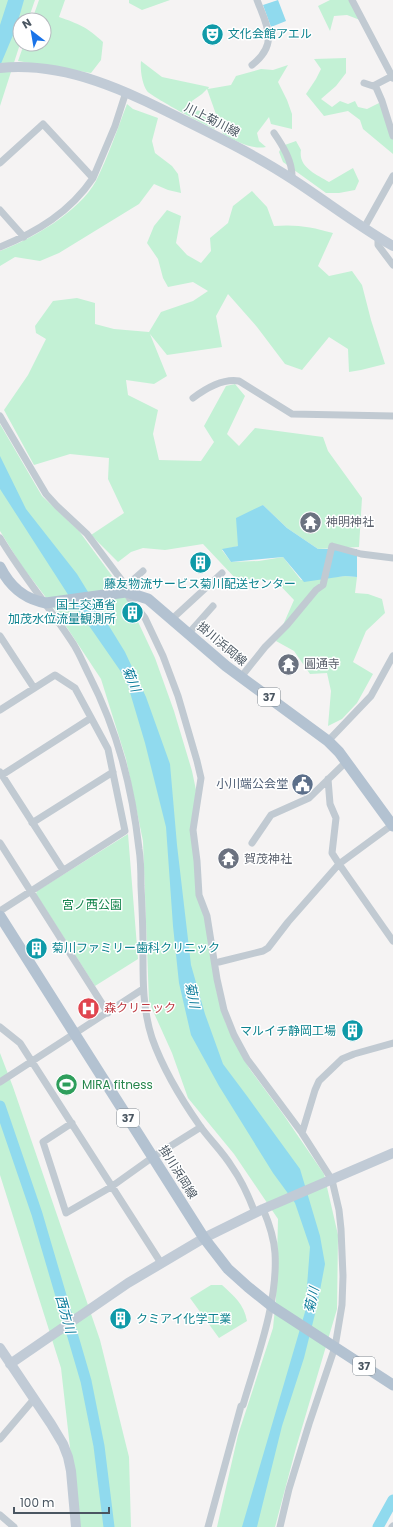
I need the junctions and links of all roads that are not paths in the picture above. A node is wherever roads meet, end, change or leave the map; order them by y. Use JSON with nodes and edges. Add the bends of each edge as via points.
{"nodes":[{"id":1,"x":257,"y":0,"type":"edge"},
{"id":2,"x":352,"y":0,"type":"edge"},
{"id":3,"x":252,"y":65,"type":"dead end"},
{"id":4,"x":0,"y":68,"type":"edge"},
{"id":5,"x":392,"y":77,"type":"edge"},
{"id":6,"x":364,"y":83,"type":"dead end"},
{"id":7,"x":374,"y":85,"type":"junction"},
{"id":8,"x":126,"y":92,"type":"junction"},
{"id":9,"x":274,"y":133,"type":"dead end"},
{"id":10,"x":393,"y":136,"type":"edge"},
{"id":11,"x":0,"y":163,"type":"edge"},
{"id":12,"x":393,"y":176,"type":"edge"},
{"id":13,"x":93,"y":178,"type":"junction"},
{"id":14,"x":292,"y":178,"type":"junction"},
{"id":15,"x":0,"y":210,"type":"edge"},
{"id":16,"x":364,"y":228,"type":"junction"},
{"id":17,"x":378,"y":236,"type":"junction"},
{"id":18,"x":24,"y":237,"type":"junction"},
{"id":19,"x":393,"y":246,"type":"edge"},
{"id":20,"x":0,"y":247,"type":"edge"},
{"id":21,"x":393,"y":265,"type":"edge"},
{"id":22,"x":192,"y":398,"type":"dead end"},
{"id":23,"x":0,"y":416,"type":"edge"},
{"id":24,"x":393,"y":416,"type":"edge"},
{"id":25,"x":0,"y":538,"type":"edge"},
{"id":26,"x":393,"y":558,"type":"edge"},
{"id":27,"x":0,"y":567,"type":"edge"},
{"id":28,"x":143,"y":571,"type":"dead end"},
{"id":29,"x":222,"y":573,"type":"dead end"},
{"id":30,"x":126,"y":590,"type":"junction"},
{"id":31,"x":47,"y":602,"type":"junction"},
{"id":32,"x":213,"y":606,"type":"dead end"},
{"id":33,"x":172,"y":619,"type":"junction"},
{"id":34,"x":189,"y":633,"type":"junction"},
{"id":35,"x":0,"y":636,"type":"edge"},
{"id":36,"x":393,"y":656,"type":"edge"},
{"id":37,"x":241,"y":677,"type":"junction"},
{"id":38,"x":34,"y":688,"type":"junction"},
{"id":39,"x":0,"y":710,"type":"edge"},
{"id":40,"x":91,"y":718,"type":"junction"},
{"id":41,"x":328,"y":741,"type":"junction"},
{"id":42,"x":346,"y":762,"type":"junction"},
{"id":43,"x":113,"y":772,"type":"junction"},
{"id":44,"x":1,"y":774,"type":"edge"},
{"id":45,"x":328,"y":779,"type":"junction"},
{"id":46,"x":32,"y":823,"type":"junction"},
{"id":47,"x":393,"y":826,"type":"edge"},
{"id":48,"x":0,"y":843,"type":"edge"},
{"id":49,"x":252,"y":844,"type":"dead end"},
{"id":50,"x":339,"y":864,"type":"junction"},
{"id":51,"x":63,"y":870,"type":"junction"},
{"id":52,"x":31,"y":891,"type":"junction"},
{"id":53,"x":0,"y":911,"type":"edge"},
{"id":54,"x":0,"y":916,"type":"edge"},
{"id":55,"x":393,"y":941,"type":"edge"},
{"id":56,"x":220,"y":962,"type":"dead end"},
{"id":57,"x":143,"y":989,"type":"junction"},
{"id":58,"x":108,"y":1012,"type":"junction"},
{"id":59,"x":0,"y":1027,"type":"edge"},
{"id":60,"x":74,"y":1034,"type":"junction"},
{"id":61,"x":393,"y":1043,"type":"edge"},
{"id":62,"x":32,"y":1061,"type":"junction"},
{"id":63,"x":0,"y":1082,"type":"edge"},
{"id":64,"x":72,"y":1123,"type":"junction"},
{"id":65,"x":201,"y":1127,"type":"junction"},
{"id":66,"x":302,"y":1133,"type":"junction"},
{"id":67,"x":393,"y":1152,"type":"edge"},
{"id":68,"x":153,"y":1157,"type":"junction"},
{"id":69,"x":331,"y":1180,"type":"junction"},
{"id":70,"x":111,"y":1187,"type":"junction"},
{"id":71,"x":262,"y":1210,"type":"junction"},
{"id":72,"x":204,"y":1238,"type":"junction"},
{"id":73,"x":161,"y":1263,"type":"junction"},
{"id":74,"x":272,"y":1306,"type":"junction"},
{"id":75,"x":336,"y":1347,"type":"junction"},
{"id":76,"x":0,"y":1348,"type":"edge"},
{"id":77,"x":10,"y":1364,"type":"junction"},
{"id":78,"x":393,"y":1385,"type":"edge"},
{"id":79,"x":34,"y":1399,"type":"junction"},
{"id":80,"x":0,"y":1439,"type":"edge"},
{"id":81,"x":0,"y":1515,"type":"edge"},
{"id":82,"x":14,"y":1527,"type":"edge"},
{"id":83,"x":76,"y":1527,"type":"edge"},
{"id":84,"x":208,"y":1527,"type":"edge"},
{"id":85,"x":280,"y":1527,"type":"edge"}],
"edges":[{"from":1,"to":3,"type":"street","via":[[270,34],[269,42],[260,59]]},
{"from":2,"to":5,"type":"street"},
{"from":4,"to":8,"type":"street","name":"川上菊川線","via":[[40,68],[96,80]]},
{"from":5,"to":7,"type":"street"},
{"from":6,"to":7,"type":"street"},
{"from":7,"to":10,"type":"street"},
{"from":8,"to":13,"type":"street"},
{"from":8,"to":14,"type":"street","name":"川上菊川線","via":[[232,144]]},
{"from":9,"to":14,"type":"street","via":[[286,152]]},
{"from":11,"to":13,"type":"street","via":[[43,124]]},
{"from":12,"to":16,"type":"street"},
{"from":13,"to":18,"type":"street","via":[[72,204]]},
{"from":14,"to":16,"type":"street","name":"川上菊川線"},
{"from":15,"to":18,"type":"street"},
{"from":16,"to":17,"type":"street","name":"川上菊川線"},
{"from":17,"to":19,"type":"street","name":"川上菊川線"},
{"from":17,"to":21,"type":"street","via":[[378,245]]},
{"from":18,"to":20,"type":"street"},
{"from":22,"to":24,"type":"street","via":[[206,388],[232,380],[238,381],[292,414]]},
{"from":23,"to":30,"type":"street","via":[[46,494],[87,534]]},
{"from":25,"to":31,"type":"street","via":[[25,576]]},
{"from":26,"to":37,"type":"street","via":[[360,554],[332,546],[323,585],[265,647]]},
{"from":27,"to":31,"type":"main road","name":"掛川浜岡線","number":"37","via":[[13,588],[32,599]]},
{"from":28,"to":30,"type":"street"},
{"from":29,"to":33,"type":"street"},
{"from":30,"to":31,"type":"main road","name":"掛川浜岡線","number":"37"},
{"from":30,"to":33,"type":"main road","name":"掛川浜岡線","number":"37","via":[[148,599]]},
{"from":30,"to":66,"type":"street","via":[[134,606],[145,618],[163,656],[198,761],[201,778],[193,830],[199,895],[206,916],[224,1010],[247,1059]]},
{"from":31,"to":57,"type":"street","via":[[75,647],[97,690],[124,764],[132,796],[140,852]]},
{"from":32,"to":34,"type":"street"},
{"from":33,"to":34,"type":"main road","name":"掛川浜岡線","number":"37"},
{"from":34,"to":37,"type":"main road","name":"掛川浜岡線","number":"37"},
{"from":35,"to":38,"type":"street"},
{"from":36,"to":41,"type":"street","via":[[371,696]]},
{"from":37,"to":41,"type":"main road","name":"掛川浜岡線","number":"37"},
{"from":38,"to":39,"type":"street"},
{"from":38,"to":40,"type":"street","via":[[55,675],[75,688]]},
{"from":40,"to":43,"type":"street","via":[[108,749]]},
{"from":40,"to":44,"type":"street"},
{"from":41,"to":42,"type":"main road","name":"掛川浜岡線","number":"37"},
{"from":42,"to":45,"type":"street"},
{"from":42,"to":47,"type":"main road","name":"掛川浜岡線","number":"37"},
{"from":43,"to":46,"type":"street"},
{"from":43,"to":51,"type":"street","via":[[125,831]]},
{"from":44,"to":46,"type":"street"},
{"from":45,"to":49,"type":"street","via":[[309,798],[270,816]]},
{"from":45,"to":50,"type":"street","via":[[330,804],[336,818],[332,853]]},
{"from":46,"to":51,"type":"street"},
{"from":47,"to":50,"type":"street"},
{"from":48,"to":52,"type":"street"},
{"from":50,"to":55,"type":"street"},
{"from":50,"to":56,"type":"street","via":[[268,948]]},
{"from":51,"to":52,"type":"street"},
{"from":52,"to":53,"type":"street"},
{"from":52,"to":58,"type":"street"},
{"from":54,"to":60,"type":"main road","name":"掛川浜岡線","number":"37"},
{"from":57,"to":58,"type":"street"},
{"from":57,"to":65,"type":"street","via":[[146,1015],[159,1056],[179,1095]]},
{"from":58,"to":60,"type":"street"},
{"from":59,"to":62,"type":"street","via":[[20,1043]]},
{"from":60,"to":62,"type":"street"},
{"from":60,"to":68,"type":"main road","name":"掛川浜岡線","number":"37"},
{"from":61,"to":66,"type":"street","via":[[342,1059],[319,1081]]},
{"from":62,"to":63,"type":"street"},
{"from":62,"to":64,"type":"street"},
{"from":64,"to":70,"type":"street"},
{"from":64,"to":70,"type":"street","via":[[43,1142],[66,1213]]},
{"from":65,"to":68,"type":"street"},
{"from":65,"to":71,"type":"street"},
{"from":66,"to":69,"type":"street"},
{"from":67,"to":69,"type":"street"},
{"from":68,"to":70,"type":"street"},
{"from":68,"to":72,"type":"main road","name":"掛川浜岡線","number":"37"},
{"from":69,"to":71,"type":"street"},
{"from":69,"to":75,"type":"street","via":[[339,1210],[343,1276]]},
{"from":70,"to":73,"type":"street"},
{"from":71,"to":72,"type":"street"},
{"from":71,"to":74,"type":"street","via":[[269,1222],[275,1252]]},
{"from":72,"to":73,"type":"street"},
{"from":72,"to":74,"type":"main road","name":"掛川浜岡線","number":"37","via":[[228,1269]]},
{"from":73,"to":77,"type":"street"},
{"from":74,"to":75,"type":"main road","name":"掛川浜岡線","number":"37"},
{"from":74,"to":84,"type":"street"},
{"from":75,"to":78,"type":"main road","name":"掛川浜岡線","number":"37"},
{"from":75,"to":85,"type":"street","via":[[309,1424]]},
{"from":76,"to":77,"type":"street"},
{"from":77,"to":79,"type":"street"},
{"from":79,"to":80,"type":"street"},
{"from":79,"to":83,"type":"street","via":[[63,1444],[68,1457]]},
{"from":81,"to":82,"type":"street"}]}
